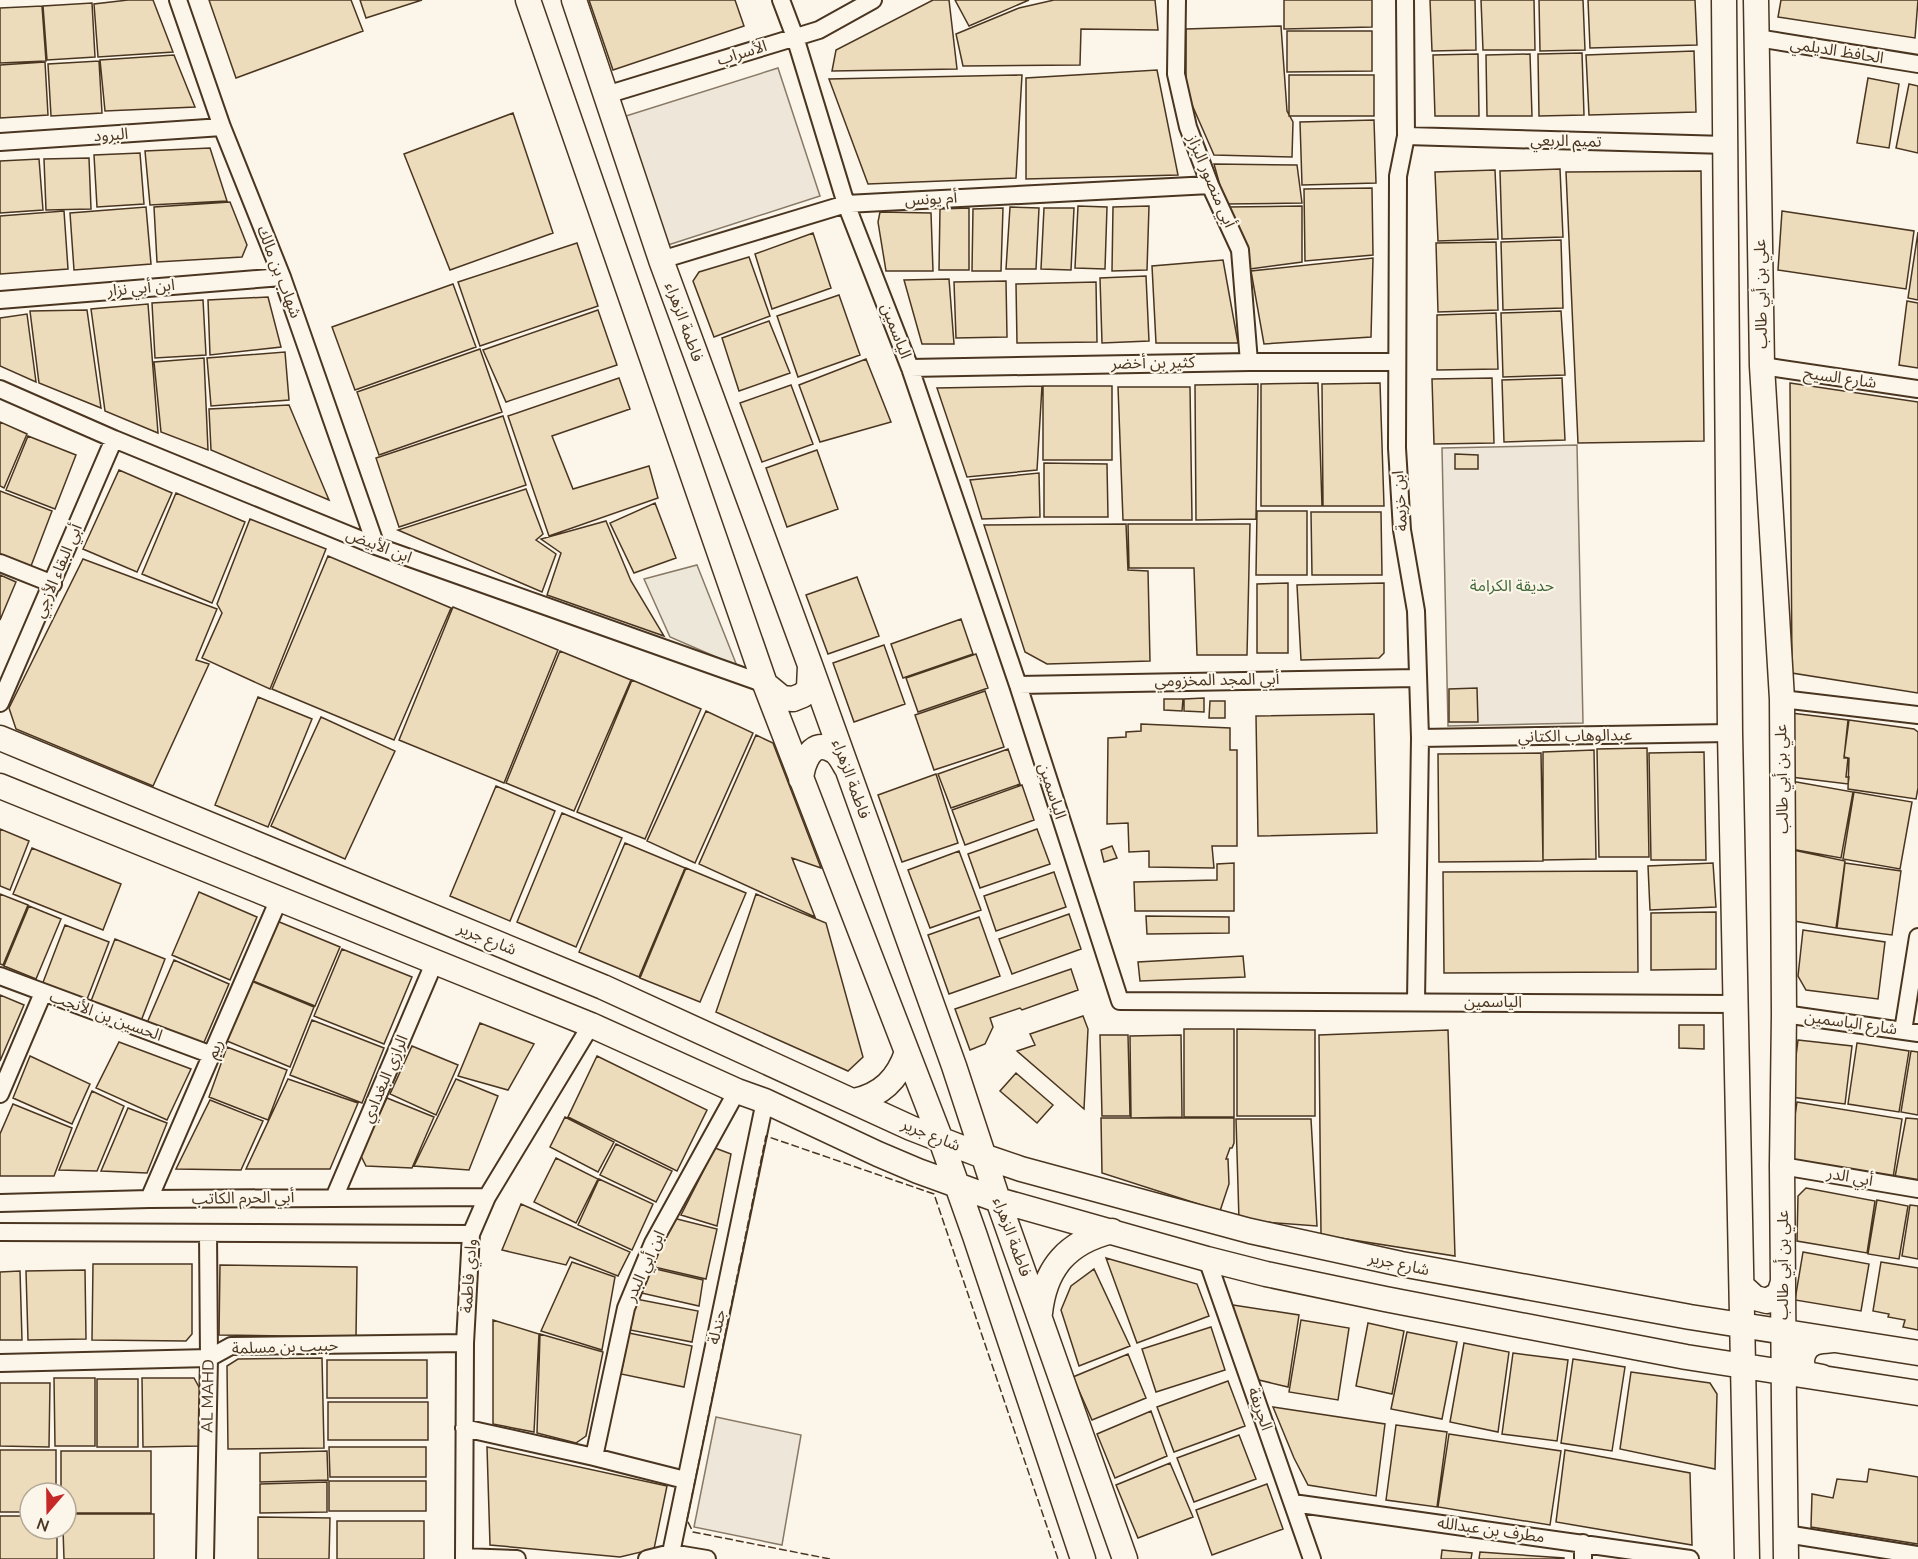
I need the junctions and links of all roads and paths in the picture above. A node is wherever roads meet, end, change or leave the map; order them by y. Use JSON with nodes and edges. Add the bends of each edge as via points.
{"nodes":[{"id":1,"x":178,"y":0,"type":"edge"},
{"id":2,"x":528,"y":0,"type":"edge"},
{"id":3,"x":574,"y":0,"type":"edge"},
{"id":4,"x":781,"y":0,"type":"edge"},
{"id":5,"x":873,"y":0,"type":"edge"},
{"id":6,"x":1177,"y":0,"type":"edge"},
{"id":7,"x":1405,"y":0,"type":"edge"},
{"id":8,"x":1724,"y":0,"type":"edge"},
{"id":9,"x":1756,"y":0,"type":"edge"},
{"id":10,"x":795,"y":37,"type":"junction"},
{"id":11,"x":1757,"y":38,"type":"junction"},
{"id":12,"x":1918,"y":64,"type":"edge"},
{"id":13,"x":606,"y":95,"type":"junction"},
{"id":14,"x":222,"y":128,"type":"junction"},
{"id":15,"x":1406,"y":136,"type":"junction"},
{"id":16,"x":0,"y":142,"type":"edge"},
{"id":17,"x":1726,"y":145,"type":"junction"},
{"id":18,"x":1210,"y":185,"type":"junction"},
{"id":19,"x":846,"y":204,"type":"junction"},
{"id":20,"x":661,"y":260,"type":"junction"},
{"id":21,"x":282,"y":277,"type":"junction"},
{"id":22,"x":0,"y":300,"type":"edge"},
{"id":23,"x":1249,"y":362,"type":"junction"},
{"id":24,"x":1396,"y":362,"type":"junction"},
{"id":25,"x":1762,"y":366,"type":"junction"},
{"id":26,"x":910,"y":368,"type":"junction"},
{"id":27,"x":0,"y":389,"type":"edge"},
{"id":28,"x":1918,"y":389,"type":"edge"},
{"id":29,"x":114,"y":439,"type":"junction"},
{"id":30,"x":376,"y":546,"type":"junction"},
{"id":31,"x":0,"y":563,"type":"edge"},
{"id":32,"x":52,"y":584,"type":"junction"},
{"id":33,"x":810,"y":665,"type":"junction"},
{"id":34,"x":1417,"y":678,"type":"junction"},
{"id":35,"x":765,"y":684,"type":"junction"},
{"id":36,"x":1018,"y":685,"type":"junction"},
{"id":37,"x":1782,"y":699,"type":"junction"},
{"id":38,"x":0,"y":703,"type":"edge"},
{"id":39,"x":1918,"y":715,"type":"edge"},
{"id":40,"x":1730,"y":734,"type":"junction"},
{"id":41,"x":0,"y":738,"type":"edge"},
{"id":42,"x":1420,"y":738,"type":"junction"},
{"id":43,"x":848,"y":769,"type":"junction"},
{"id":44,"x":801,"y":779,"type":"junction"},
{"id":45,"x":0,"y":786,"type":"edge"},
{"id":46,"x":279,"y":899,"type":"junction"},
{"id":47,"x":1918,"y":937,"type":"edge"},
{"id":48,"x":435,"y":961,"type":"junction"},
{"id":49,"x":0,"y":976,"type":"edge"},
{"id":50,"x":43,"y":993,"type":"junction"},
{"id":51,"x":1416,"y":1002,"type":"junction"},
{"id":52,"x":1736,"y":1004,"type":"junction"},
{"id":53,"x":1784,"y":1014,"type":"junction"},
{"id":54,"x":591,"y":1025,"type":"junction"},
{"id":55,"x":1910,"y":1032,"type":"edge"},
{"id":56,"x":907,"y":1052,"type":"junction"},
{"id":57,"x":213,"y":1056,"type":"junction"},
{"id":58,"x":737,"y":1091,"type":"junction"},
{"id":59,"x":0,"y":1094,"type":"edge"},
{"id":60,"x":765,"y":1101,"type":"junction"},
{"id":61,"x":854,"y":1101,"type":"junction"},
{"id":62,"x":969,"y":1110,"type":"junction"},
{"id":63,"x":924,"y":1123,"type":"junction"},
{"id":64,"x":941,"y":1140,"type":"junction"},
{"id":65,"x":983,"y":1156,"type":"junction"},
{"id":66,"x":892,"y":1160,"type":"junction"},
{"id":67,"x":1782,"y":1166,"type":"junction"},
{"id":68,"x":1042,"y":1175,"type":"junction"},
{"id":69,"x":958,"y":1186,"type":"junction"},
{"id":70,"x":1918,"y":1189,"type":"edge"},
{"id":71,"x":334,"y":1197,"type":"junction"},
{"id":72,"x":487,"y":1197,"type":"junction"},
{"id":73,"x":149,"y":1199,"type":"junction"},
{"id":74,"x":998,"y":1200,"type":"junction"},
{"id":75,"x":0,"y":1203,"type":"edge"},
{"id":76,"x":1028,"y":1209,"type":"junction"},
{"id":77,"x":1008,"y":1228,"type":"junction"},
{"id":78,"x":0,"y":1232,"type":"edge"},
{"id":79,"x":1112,"y":1232,"type":"junction"},
{"id":80,"x":208,"y":1233,"type":"junction"},
{"id":81,"x":471,"y":1234,"type":"junction"},
{"id":82,"x":975,"y":1236,"type":"junction"},
{"id":83,"x":1207,"y":1259,"type":"junction"},
{"id":84,"x":1783,"y":1282,"type":"junction"},
{"id":85,"x":1742,"y":1286,"type":"junction"},
{"id":86,"x":1040,"y":1316,"type":"junction"},
{"id":87,"x":1700,"y":1319,"type":"junction"},
{"id":88,"x":1742,"y":1325,"type":"junction"},
{"id":89,"x":1784,"y":1332,"type":"junction"},
{"id":90,"x":1835,"y":1340,"type":"junction"},
{"id":91,"x":465,"y":1343,"type":"junction"},
{"id":92,"x":1918,"y":1353,"type":"edge"},
{"id":93,"x":208,"y":1358,"type":"junction"},
{"id":94,"x":1694,"y":1359,"type":"junction"},
{"id":95,"x":0,"y":1363,"type":"edge"},
{"id":96,"x":1784,"y":1372,"type":"junction"},
{"id":97,"x":1744,"y":1378,"type":"junction"},
{"id":98,"x":1832,"y":1380,"type":"junction"},
{"id":99,"x":1918,"y":1393,"type":"edge"},
{"id":100,"x":1784,"y":1396,"type":"junction"},
{"id":101,"x":464,"y":1428,"type":"junction"},
{"id":102,"x":594,"y":1456,"type":"junction"},
{"id":103,"x":685,"y":1480,"type":"junction"},
{"id":104,"x":1293,"y":1503,"type":"junction"},
{"id":105,"x":1786,"y":1534,"type":"junction"},
{"id":106,"x":1583,"y":1551,"type":"edge"},
{"id":107,"x":671,"y":1553,"type":"junction"},
{"id":108,"x":1918,"y":1555,"type":"edge"},
{"id":109,"x":464,"y":1558,"type":"edge"},
{"id":110,"x":205,"y":1559,"type":"edge"},
{"id":111,"x":517,"y":1559,"type":"edge"},
{"id":112,"x":647,"y":1559,"type":"edge"},
{"id":113,"x":707,"y":1559,"type":"edge"},
{"id":114,"x":1083,"y":1559,"type":"edge"},
{"id":115,"x":1125,"y":1559,"type":"edge"},
{"id":116,"x":1312,"y":1559,"type":"edge"},
{"id":117,"x":1690,"y":1559,"type":"edge"},
{"id":118,"x":1747,"y":1559,"type":"edge"},
{"id":119,"x":1786,"y":1559,"type":"edge"}],
"edges":[{"from":1,"to":14,"type":"street","name":"شهاب بن مالك"},
{"from":2,"to":35,"type":"main road"},
{"from":3,"to":13,"type":"main road","name":"فاطمة الزهراء"},
{"from":4,"to":10,"type":"street","name":"الياسمين"},
{"from":5,"to":10,"type":"street","name":"الأسراب","via":[[819,30]]},
{"from":6,"to":18,"type":"street","name":"أبي منصور البزاز","via":[[1176,74],[1188,127]]},
{"from":7,"to":15,"type":"street","name":"ابن خزيمة"},
{"from":8,"to":17,"type":"main road","name":"علي بن أبي طالب"},
{"from":9,"to":11,"type":"main road","name":"علي بن أبي طالب"},
{"from":10,"to":13,"type":"street","name":"الأسراب"},
{"from":10,"to":19,"type":"street","name":"الياسمين"},
{"from":11,"to":12,"type":"street","name":"الحافظ الديلمي"},
{"from":11,"to":25,"type":"main road","name":"علي بن أبي طالب"},
{"from":13,"to":20,"type":"main road","name":"فاطمة الزهراء"},
{"from":14,"to":16,"type":"street","name":"البرود"},
{"from":14,"to":21,"type":"street","name":"شهاب بن مالك"},
{"from":15,"to":17,"type":"street","name":"تميم الربعي"},
{"from":15,"to":24,"type":"street","name":"ابن خزيمة","via":[[1398,176]]},
{"from":17,"to":40,"type":"main road","name":"علي بن أبي طالب"},
{"from":18,"to":19,"type":"street","name":"أم يونس"},
{"from":18,"to":23,"type":"street","name":"أبي منصور البزاز","via":[[1240,250]]},
{"from":19,"to":20,"type":"street","name":"أم يونس"},
{"from":19,"to":26,"type":"street","name":"الياسمين"},
{"from":20,"to":33,"type":"main road","name":"فاطمة الزهراء"},
{"from":21,"to":22,"type":"street","name":"ابن أبي نزار"},
{"from":21,"to":30,"type":"street","name":"شهاب بن مالك"},
{"from":23,"to":24,"type":"street","name":"كثير بن أخضر"},
{"from":23,"to":26,"type":"street","name":"كثير بن أخضر"},
{"from":24,"to":34,"type":"street","name":"ابن خزيمة","via":[[1402,530],[1416,611]]},
{"from":25,"to":28,"type":"street","name":"شارع السيح"},
{"from":25,"to":37,"type":"main road","name":"علي بن أبي طالب"},
{"from":26,"to":36,"type":"street","name":"الياسمين"},
{"from":27,"to":29,"type":"street","name":"ابن الأبيض"},
{"from":29,"to":30,"type":"street","name":"ابن الأبيض"},
{"from":29,"to":32,"type":"street","name":"أبي البقاء الأزجي"},
{"from":30,"to":35,"type":"street","name":"ابن الأبيض"},
{"from":31,"to":32,"type":"street"},
{"from":32,"to":38,"type":"street","name":"أبي البقاء الأزجي"},
{"from":33,"to":35,"type":"main road","via":[[810,688],[794,699],[782,698]]},
{"from":33,"to":43,"type":"main road","name":"فاطمة الزهراء"},
{"from":34,"to":36,"type":"street","name":"أبي المجد المخزومي"},
{"from":34,"to":42,"type":"street","name":"ابن خزيمة"},
{"from":35,"to":44,"type":"main road"},
{"from":36,"to":51,"type":"street","name":"الياسمين","via":[[1120,1001]]},
{"from":37,"to":39,"type":"street"},
{"from":37,"to":53,"type":"main road","name":"علي بن أبي طالب"},
{"from":40,"to":42,"type":"street","name":"عبدالوهاب الكتاني"},
{"from":40,"to":52,"type":"main road","name":"علي بن أبي طالب"},
{"from":41,"to":61,"type":"main road","name":"شارع جرير","via":[[603,987]]},
{"from":42,"to":51,"type":"street","name":"ابن خزيمة"},
{"from":43,"to":44,"type":"main road","via":[[835,752],[815,748],[802,767]]},
{"from":43,"to":62,"type":"main road","name":"فاطمة الزهراء"},
{"from":44,"to":56,"type":"main road"},
{"from":45,"to":46,"type":"main road"},
{"from":46,"to":48,"type":"main road"},
{"from":46,"to":57,"type":"street","name":"ريم"},
{"from":47,"to":55,"type":"street"},
{"from":48,"to":54,"type":"main road"},
{"from":48,"to":71,"type":"street","name":"الرازي البغدادي"},
{"from":49,"to":50,"type":"street","name":"الحسين بن الأنجب"},
{"from":50,"to":57,"type":"street","name":"الحسين بن الأنجب"},
{"from":50,"to":59,"type":"street"},
{"from":51,"to":52,"type":"street","name":"الياسمين"},
{"from":52,"to":85,"type":"main road","name":"علي بن أبي طالب"},
{"from":53,"to":55,"type":"street","name":"شارع الياسمين"},
{"from":53,"to":67,"type":"main road","name":"علي بن أبي طالب"},
{"from":54,"to":58,"type":"main road"},
{"from":54,"to":72,"type":"street","name":"وادي فاطمة"},
{"from":56,"to":61,"type":"main road","via":[[888,1085]]},
{"from":56,"to":63,"type":"main road"},
{"from":57,"to":73,"type":"street","name":"ريم"},
{"from":58,"to":60,"type":"main road"},
{"from":58,"to":102,"type":"street","name":"ابن أبي البدر","via":[[653,1243],[626,1308]]},
{"from":60,"to":66,"type":"main road"},
{"from":60,"to":103,"type":"street","name":"جندلة"},
{"from":61,"to":63,"type":"main road","name":"شارع جرير"},
{"from":62,"to":63,"type":"main road","via":[[966,1128],[959,1139]]},
{"from":62,"to":65,"type":"main road","name":"فاطمة الزهراء"},
{"from":63,"to":64,"type":"main road"},
{"from":63,"to":66,"type":"main road","via":[[928,1160],[913,1166]]},
{"from":64,"to":65,"type":"main road","name":"شارع جرير"},
{"from":64,"to":69,"type":"main road"},
{"from":65,"to":68,"type":"main road","name":"شارع جرير"},
{"from":65,"to":74,"type":"main road","name":"فاطمة الزهراء"},
{"from":66,"to":69,"type":"main road"},
{"from":67,"to":70,"type":"street","name":"أبي الدر"},
{"from":67,"to":84,"type":"main road","name":"علي بن أبي طالب"},
{"from":68,"to":76,"type":"main road","via":[[1024,1175],[1011,1186]]},
{"from":68,"to":87,"type":"main road","name":"شارع جرير","via":[[1330,1250]]},
{"from":69,"to":74,"type":"main road"},
{"from":69,"to":82,"type":"main road"},
{"from":71,"to":72,"type":"street","name":"أبي الحرم الكاتب"},
{"from":71,"to":73,"type":"street","name":"أبي الحرم الكاتب"},
{"from":72,"to":81,"type":"street","name":"وادي فاطمة"},
{"from":73,"to":75,"type":"street","name":"أبي الحرم الكاتب"},
{"from":74,"to":76,"type":"main road"},
{"from":74,"to":77,"type":"main road","name":"فاطمة الزهراء"},
{"from":76,"to":79,"type":"main road"},
{"from":77,"to":82,"type":"main road","via":[[999,1217],[983,1213]]},
{"from":77,"to":86,"type":"main road","name":"فاطمة الزهراء"},
{"from":78,"to":80,"type":"street","name":"أبي الحرم الكاتب"},
{"from":79,"to":83,"type":"main road"},
{"from":79,"to":86,"type":"main road","via":[[1080,1243],[1066,1253],[1047,1282]]},
{"from":80,"to":81,"type":"street","name":"أبي الحرم الكاتب"},
{"from":80,"to":93,"type":"street","name":"AL MAHD"},
{"from":81,"to":91,"type":"street","name":"وادي فاطمة"},
{"from":82,"to":114,"type":"main road"},
{"from":83,"to":94,"type":"main road","via":[[1395,1301]]},
{"from":83,"to":104,"type":"street","name":"الجريفة"},
{"from":84,"to":85,"type":"main road","via":[[1779,1294],[1767,1301],[1755,1298]]},
{"from":84,"to":89,"type":"main road","name":"علي بن أبي طالب"},
{"from":85,"to":88,"type":"main road","name":"علي بن أبي طالب"},
{"from":86,"to":115,"type":"main road","name":"فاطمة الزهراء"},
{"from":87,"to":88,"type":"main road","name":"شارع جرير"},
{"from":87,"to":94,"type":"main road","via":[[1722,1327],[1726,1340],[1717,1355]]},
{"from":88,"to":89,"type":"main road","name":"شارع جرير"},
{"from":88,"to":97,"type":"main road","name":"علي بن أبي طالب"},
{"from":89,"to":90,"type":"main road","name":"شارع جرير"},
{"from":89,"to":96,"type":"main road","name":"علي بن أبي طالب"},
{"from":90,"to":92,"type":"main road","name":"شارع جرير"},
{"from":90,"to":98,"type":"main road","via":[[1809,1345],[1801,1361],[1807,1374]]},
{"from":91,"to":93,"type":"street","name":"حبيب بن مسلمة","via":[[231,1346]]},
{"from":91,"to":101,"type":"street","name":"وادي فاطمة"},
{"from":93,"to":95,"type":"street","name":"حبيب بن مسلمة"},
{"from":93,"to":110,"type":"street","name":"AL MAHD"},
{"from":94,"to":97,"type":"main road"},
{"from":96,"to":97,"type":"main road"},
{"from":96,"to":98,"type":"main road"},
{"from":96,"to":100,"type":"main road","name":"علي بن أبي طالب"},
{"from":97,"to":100,"type":"main road","via":[[1766,1378],[1777,1384]]},
{"from":97,"to":118,"type":"main road","name":"علي بن أبي طالب"},
{"from":98,"to":99,"type":"main road"},
{"from":100,"to":105,"type":"main road","name":"علي بن أبي طالب"},
{"from":101,"to":102,"type":"street"},
{"from":101,"to":109,"type":"street","name":"وادي فاطمة"},
{"from":102,"to":103,"type":"street"},
{"from":103,"to":107,"type":"street","name":"جندلة"},
{"from":104,"to":106,"type":"street","name":"مطرف بن عبدالله"},
{"from":104,"to":116,"type":"street","name":"الجريفة"},
{"from":105,"to":108,"type":"street"},
{"from":105,"to":119,"type":"main road","name":"علي بن أبي طالب"},
{"from":106,"to":117,"type":"street","name":"مطرف بن عبدالله"},
{"from":107,"to":112,"type":"street"},
{"from":107,"to":113,"type":"street"},
{"from":109,"to":111,"type":"street"}]}
